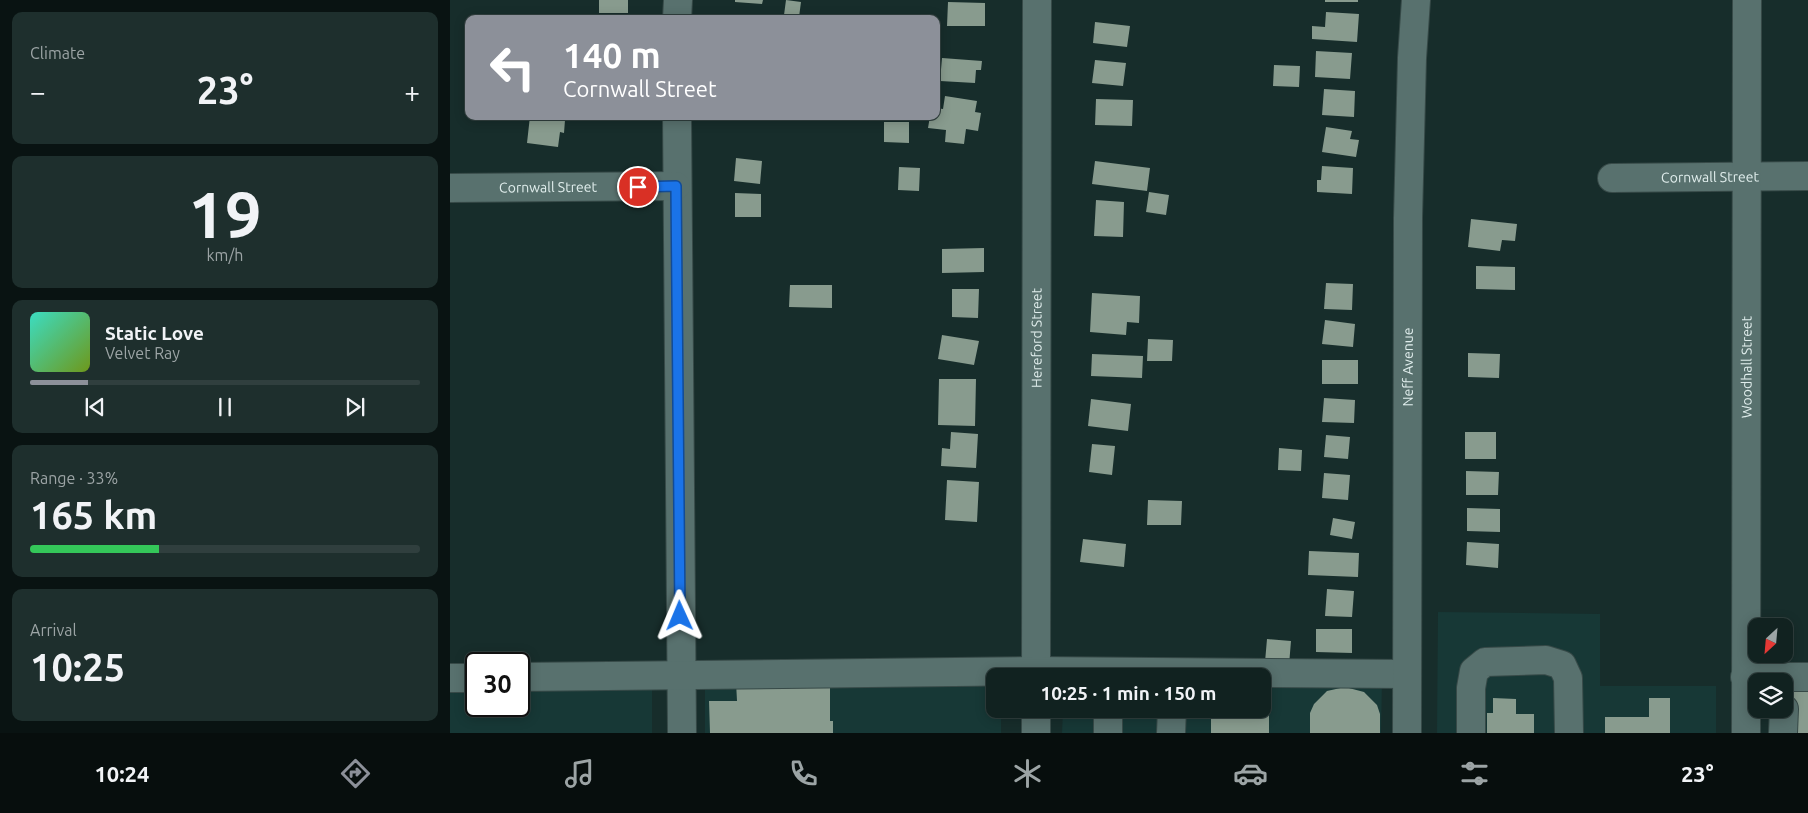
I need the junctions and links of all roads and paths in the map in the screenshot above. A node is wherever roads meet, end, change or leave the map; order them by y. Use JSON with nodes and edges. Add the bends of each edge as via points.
{"nodes":[{"id":1,"x":678,"y":0,"type":"edge"},
{"id":2,"x":1037,"y":0,"type":"edge"},
{"id":3,"x":1416,"y":0,"type":"edge"},
{"id":4,"x":1746,"y":0,"type":"edge"},
{"id":5,"x":677,"y":15,"type":"edge"},
{"id":6,"x":676,"y":120,"type":"edge"},
{"id":7,"x":1746,"y":176,"type":"junction"},
{"id":8,"x":1808,"y":176,"type":"edge"},
{"id":9,"x":1612,"y":178,"type":"dead end"},
{"id":10,"x":676,"y":186,"type":"junction"},
{"id":11,"x":450,"y":188,"type":"edge"},
{"id":12,"x":1036,"y":668,"type":"edge"},
{"id":13,"x":681,"y":674,"type":"junction"},
{"id":14,"x":986,"y":674,"type":"edge"},
{"id":15,"x":1271,"y":674,"type":"edge"},
{"id":16,"x":1407,"y":674,"type":"junction"},
{"id":17,"x":530,"y":677,"type":"edge"},
{"id":18,"x":1745,"y":677,"type":"junction"},
{"id":19,"x":1808,"y":677,"type":"edge"},
{"id":20,"x":450,"y":678,"type":"edge"},
{"id":21,"x":465,"y":678,"type":"edge"},
{"id":22,"x":1036,"y":718,"type":"edge"},
{"id":23,"x":1108,"y":718,"type":"edge"},
{"id":24,"x":1172,"y":718,"type":"edge"},
{"id":25,"x":1784,"y":718,"type":"edge"},
{"id":26,"x":682,"y":733,"type":"edge"},
{"id":27,"x":1036,"y":733,"type":"edge"},
{"id":28,"x":1108,"y":733,"type":"edge"},
{"id":29,"x":1172,"y":733,"type":"edge"},
{"id":30,"x":1407,"y":733,"type":"edge"},
{"id":31,"x":1470,"y":733,"type":"edge"},
{"id":32,"x":1569,"y":733,"type":"edge"},
{"id":33,"x":1746,"y":733,"type":"edge"},
{"id":34,"x":1783,"y":733,"type":"edge"}],
"edges":[{"from":1,"to":5,"type":"street"},
{"from":2,"to":12,"type":"street","name":"Hereford Street"},
{"from":3,"to":16,"type":"street","name":"Neff Avenue","via":[[1408,218]]},
{"from":4,"to":7,"type":"street","name":"Woodhall Street"},
{"from":6,"to":10,"type":"street"},
{"from":7,"to":8,"type":"street","name":"Cornwall Street"},
{"from":7,"to":9,"type":"street","name":"Cornwall Street"},
{"from":7,"to":18,"type":"street","name":"Woodhall Street"},
{"from":10,"to":11,"type":"street","name":"Cornwall Street"},
{"from":10,"to":13,"type":"street"},
{"from":13,"to":14,"type":"street"},
{"from":13,"to":17,"type":"street"},
{"from":13,"to":26,"type":"street"},
{"from":15,"to":16,"type":"street"},
{"from":16,"to":30,"type":"street","name":"Neff Avenue"},
{"from":18,"to":19,"type":"street"},
{"from":18,"to":33,"type":"street","name":"Woodhall Street"},
{"from":20,"to":21,"type":"street"},
{"from":22,"to":27,"type":"street"},
{"from":23,"to":28,"type":"street"},
{"from":24,"to":29,"type":"street"},
{"from":25,"to":34,"type":"street"},
{"from":31,"to":32,"type":"street","via":[[1474,671],[1485,662],[1546,660],[1562,665],[1568,678]]}]}
